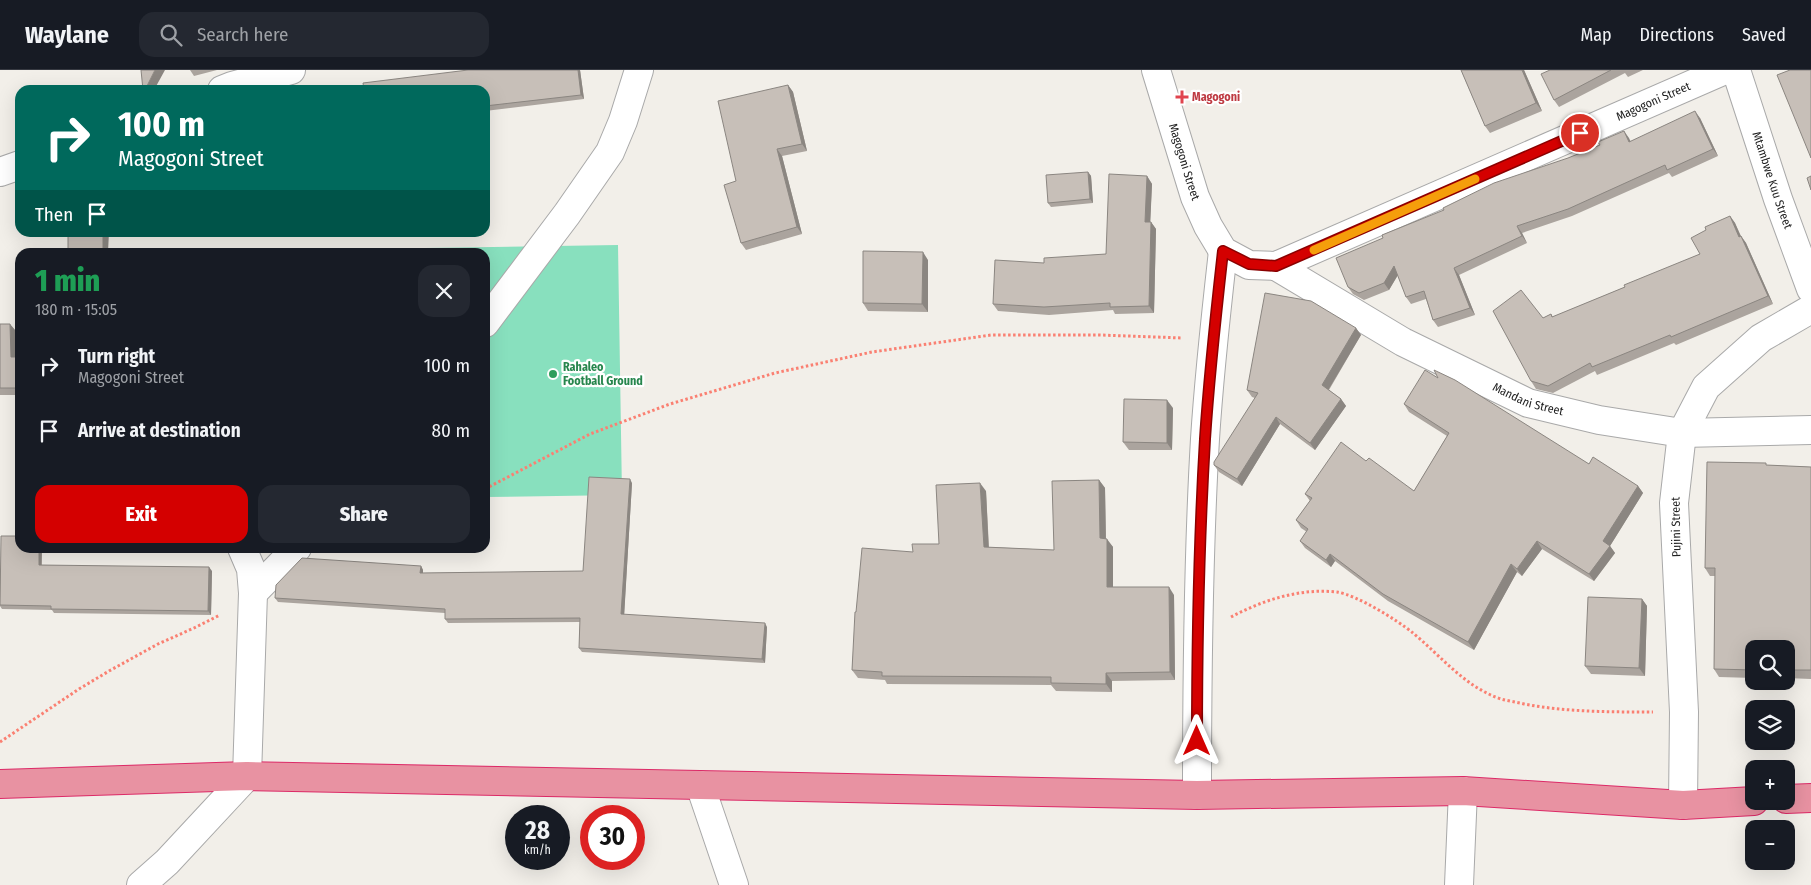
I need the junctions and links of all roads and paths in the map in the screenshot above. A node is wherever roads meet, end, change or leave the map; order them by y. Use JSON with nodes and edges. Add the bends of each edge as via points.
{"nodes":[{"id":1,"x":291,"y":70,"type":"edge"},
{"id":2,"x":639,"y":70,"type":"edge"},
{"id":3,"x":1156,"y":70,"type":"edge"},
{"id":4,"x":1725,"y":70,"type":"edge"},
{"id":5,"x":1736,"y":70,"type":"edge"},
{"id":6,"x":236,"y":85,"type":"edge"},
{"id":7,"x":15,"y":167,"type":"edge"},
{"id":8,"x":0,"y":172,"type":"edge"},
{"id":9,"x":1223,"y":251,"type":"junction"},
{"id":10,"x":1276,"y":266,"type":"junction"},
{"id":11,"x":1811,"y":289,"type":"edge"},
{"id":12,"x":1811,"y":309,"type":"edge"},
{"id":13,"x":490,"y":316,"type":"edge"},
{"id":14,"x":1213,"y":339,"type":"junction"},
{"id":15,"x":1811,"y":430,"type":"edge"},
{"id":16,"x":1682,"y":433,"type":"junction"},
{"id":17,"x":490,"y":486,"type":"edge"},
{"id":18,"x":244,"y":553,"type":"edge"},
{"id":19,"x":292,"y":553,"type":"edge"},
{"id":20,"x":254,"y":592,"type":"junction"},
{"id":21,"x":1197,"y":634,"type":"junction"},
{"id":22,"x":1684,"y":712,"type":"junction"},
{"id":23,"x":0,"y":742,"type":"edge"},
{"id":24,"x":246,"y":776,"type":"junction"},
{"id":25,"x":0,"y":784,"type":"edge"},
{"id":26,"x":700,"y":785,"type":"junction"},
{"id":27,"x":1463,"y":790,"type":"junction"},
{"id":28,"x":1197,"y":795,"type":"junction"},
{"id":29,"x":1811,"y":798,"type":"edge"},
{"id":30,"x":1795,"y":799,"type":"edge"},
{"id":31,"x":1745,"y":802,"type":"edge"},
{"id":32,"x":1683,"y":805,"type":"junction"},
{"id":33,"x":141,"y":885,"type":"edge"},
{"id":34,"x":734,"y":885,"type":"edge"},
{"id":35,"x":1459,"y":885,"type":"edge"}],
"edges":[{"from":1,"to":6,"type":"street"},
{"from":2,"to":13,"type":"street","via":[[610,152]]},
{"from":3,"to":9,"type":"street","name":"Magogoni Street","via":[[1196,197]]},
{"from":4,"to":10,"type":"street","name":"Magogoni Street"},
{"from":5,"to":11,"type":"street","name":"Mtambwe Kuu Street"},
{"from":7,"to":8,"type":"street"},
{"from":9,"to":10,"type":"street","name":"Magogoni Street","via":[[1249,264]]},
{"from":9,"to":14,"type":"street"},
{"from":10,"to":16,"type":"street","name":"Mandani Street","via":[[1403,342],[1528,403],[1599,420]]},
{"from":12,"to":16,"type":"street","name":"Pujini Street","via":[[1761,338],[1706,387]]},
{"from":14,"to":17,"type":"path","via":[[991,335],[872,352],[775,373],[670,404],[590,434]]},
{"from":14,"to":21,"type":"street","via":[[1205,440]]},
{"from":15,"to":16,"type":"street","name":"Mandani Street"},
{"from":16,"to":22,"type":"street","name":"Pujini Street","via":[[1674,503]]},
{"from":18,"to":20,"type":"street","via":[[252,569]]},
{"from":19,"to":20,"type":"street"},
{"from":20,"to":23,"type":"path","via":[[225,612],[109,671]]},
{"from":20,"to":24,"type":"street"},
{"from":21,"to":22,"type":"path","via":[[1276,597],[1309,591],[1339,592],[1370,604],[1412,632],[1468,682],[1501,699],[1546,708]]},
{"from":21,"to":28,"type":"street"},
{"from":22,"to":32,"type":"street","name":"Pujini Street"},
{"from":24,"to":25,"type":"highway"},
{"from":24,"to":26,"type":"highway"},
{"from":24,"to":33,"type":"street","via":[[168,862]]},
{"from":26,"to":28,"type":"highway"},
{"from":26,"to":34,"type":"street"},
{"from":27,"to":28,"type":"highway"},
{"from":27,"to":32,"type":"highway"},
{"from":27,"to":35,"type":"street"},
{"from":29,"to":30,"type":"highway"},
{"from":31,"to":32,"type":"highway"}]}
